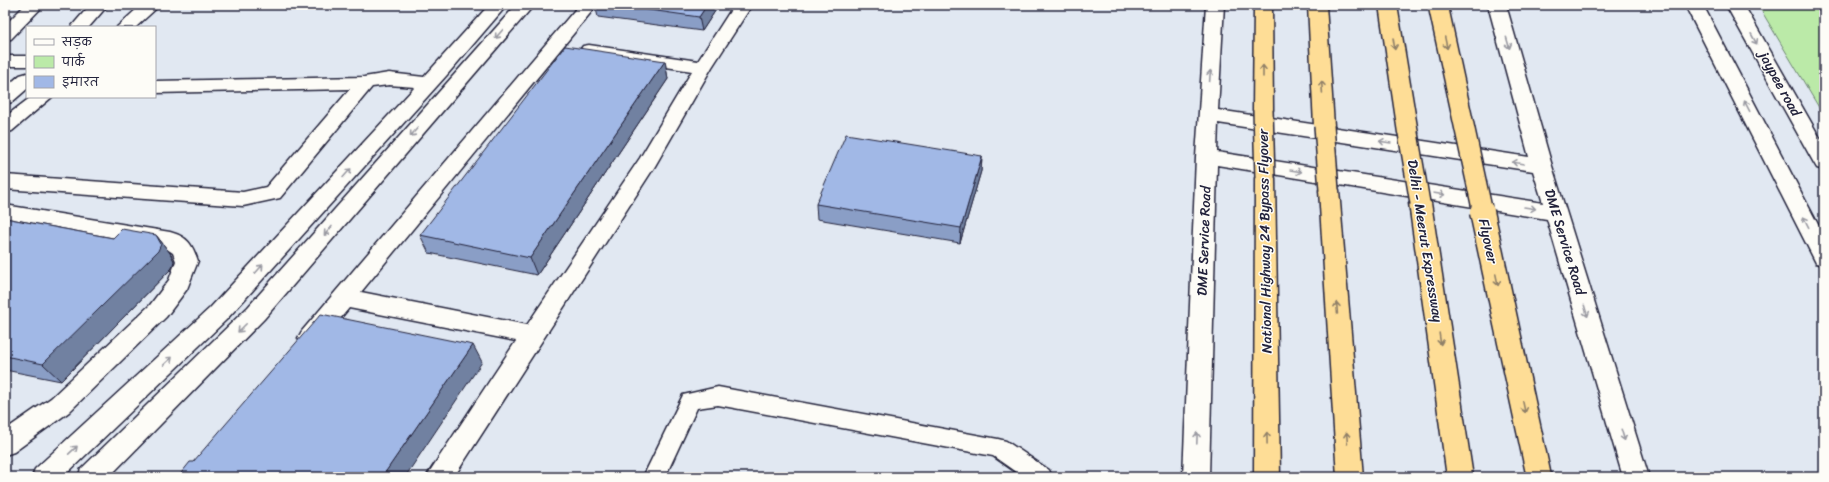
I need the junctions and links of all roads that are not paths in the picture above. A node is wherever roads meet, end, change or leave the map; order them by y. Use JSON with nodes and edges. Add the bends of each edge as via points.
{"nodes":[{"id":1,"x":34,"y":5,"type":"edge"},
{"id":2,"x":99,"y":5,"type":"edge"},
{"id":3,"x":152,"y":5,"type":"edge"},
{"id":4,"x":498,"y":5,"type":"edge"},
{"id":5,"x":588,"y":5,"type":"edge"},
{"id":6,"x":743,"y":5,"type":"edge"},
{"id":7,"x":1215,"y":5,"type":"edge"},
{"id":8,"x":1317,"y":5,"type":"edge"},
{"id":9,"x":1388,"y":5,"type":"edge"},
{"id":10,"x":1438,"y":5,"type":"edge"},
{"id":11,"x":1497,"y":5,"type":"edge"},
{"id":12,"x":1694,"y":5,"type":"edge"},
{"id":13,"x":1735,"y":5,"type":"edge"},
{"id":14,"x":519,"y":6,"type":"edge"},
{"id":15,"x":1263,"y":15,"type":"edge"},
{"id":16,"x":81,"y":26,"type":"edge"},
{"id":17,"x":127,"y":26,"type":"edge"},
{"id":18,"x":5,"y":35,"type":"edge"},
{"id":19,"x":555,"y":45,"type":"junction"},
{"id":20,"x":5,"y":61,"type":"edge"},
{"id":21,"x":26,"y":61,"type":"edge"},
{"id":22,"x":703,"y":67,"type":"junction"},
{"id":23,"x":26,"y":80,"type":"edge"},
{"id":24,"x":429,"y":83,"type":"junction"},
{"id":25,"x":365,"y":84,"type":"junction"},
{"id":26,"x":156,"y":87,"type":"edge"},
{"id":27,"x":5,"y":98,"type":"edge"},
{"id":28,"x":42,"y":98,"type":"edge"},
{"id":29,"x":1208,"y":115,"type":"junction"},
{"id":30,"x":5,"y":127,"type":"edge"},
{"id":31,"x":1206,"y":157,"type":"junction"},
{"id":32,"x":1824,"y":163,"type":"edge"},
{"id":33,"x":1542,"y":166,"type":"junction"},
{"id":34,"x":5,"y":182,"type":"edge"},
{"id":35,"x":5,"y":212,"type":"edge"},
{"id":36,"x":1556,"y":212,"type":"junction"},
{"id":37,"x":1824,"y":256,"type":"edge"},
{"id":38,"x":345,"y":298,"type":"junction"},
{"id":39,"x":531,"y":335,"type":"junction"},
{"id":40,"x":299,"y":351,"type":"edge"},
{"id":41,"x":5,"y":444,"type":"edge"},
{"id":42,"x":45,"y":477,"type":"edge"},
{"id":43,"x":91,"y":477,"type":"edge"},
{"id":44,"x":439,"y":477,"type":"edge"},
{"id":45,"x":654,"y":477,"type":"edge"},
{"id":46,"x":1041,"y":477,"type":"edge"},
{"id":47,"x":1196,"y":477,"type":"edge"},
{"id":48,"x":1267,"y":477,"type":"edge"},
{"id":49,"x":1350,"y":477,"type":"edge"},
{"id":50,"x":1460,"y":477,"type":"edge"},
{"id":51,"x":1539,"y":477,"type":"edge"},
{"id":52,"x":1636,"y":477,"type":"edge"}],
"edges":[{"from":1,"to":18,"type":"street"},
{"from":2,"to":16,"type":"street"},
{"from":3,"to":17,"type":"street"},
{"from":4,"to":24,"type":"street"},
{"from":5,"to":19,"type":"street"},
{"from":6,"to":22,"type":"street"},
{"from":29,"to":7,"type":"street","name":"DME Service Road","one_way":true},
{"from":49,"to":8,"type":"highway","one_way":true,"bridge":true},
{"from":9,"to":50,"type":"highway","name":"Delhi - Meerut Expressway","one_way":true,"bridge":true},
{"from":10,"to":51,"type":"highway","name":"Flyover","one_way":true,"bridge":true},
{"from":11,"to":33,"type":"street","name":"DME Service Road","one_way":true},
{"from":37,"to":12,"type":"street","one_way":true},
{"from":13,"to":32,"type":"street","name":"jaypee road","one_way":true},
{"from":14,"to":43,"type":"street","one_way":true,"via":[[256,314]]},
{"from":48,"to":15,"type":"highway","name":"National Highway 24 Bypass Flyover","one_way":true,"bridge":true},
{"from":19,"to":22,"type":"street"},
{"from":19,"to":38,"type":"street"},
{"from":20,"to":21,"type":"street"},
{"from":22,"to":39,"type":"street","via":[[648,161]]},
{"from":23,"to":27,"type":"street"},
{"from":24,"to":25,"type":"street","via":[[380,80]]},
{"from":42,"to":24,"type":"street","one_way":true,"via":[[218,314]]},
{"from":25,"to":26,"type":"street"},
{"from":25,"to":34,"type":"street","via":[[273,193],[259,197],[243,199]]},
{"from":28,"to":30,"type":"street"},
{"from":29,"to":31,"type":"street","name":"DME Service Road"},
{"from":33,"to":29,"type":"street","one_way":true},
{"from":31,"to":36,"type":"street","one_way":true},
{"from":47,"to":31,"type":"street","name":"DME Service Road","one_way":true},
{"from":33,"to":36,"type":"street","name":"DME Service Road"},
{"from":35,"to":41,"type":"street","via":[[170,240],[182,248],[187,261],[179,283],[158,311],[60,405]]},
{"from":36,"to":52,"type":"street","name":"DME Service Road","one_way":true},
{"from":38,"to":39,"type":"street"},
{"from":38,"to":40,"type":"street"},
{"from":39,"to":44,"type":"street"},
{"from":45,"to":46,"type":"lane","via":[[690,400],[718,396],[998,448]]}]}
